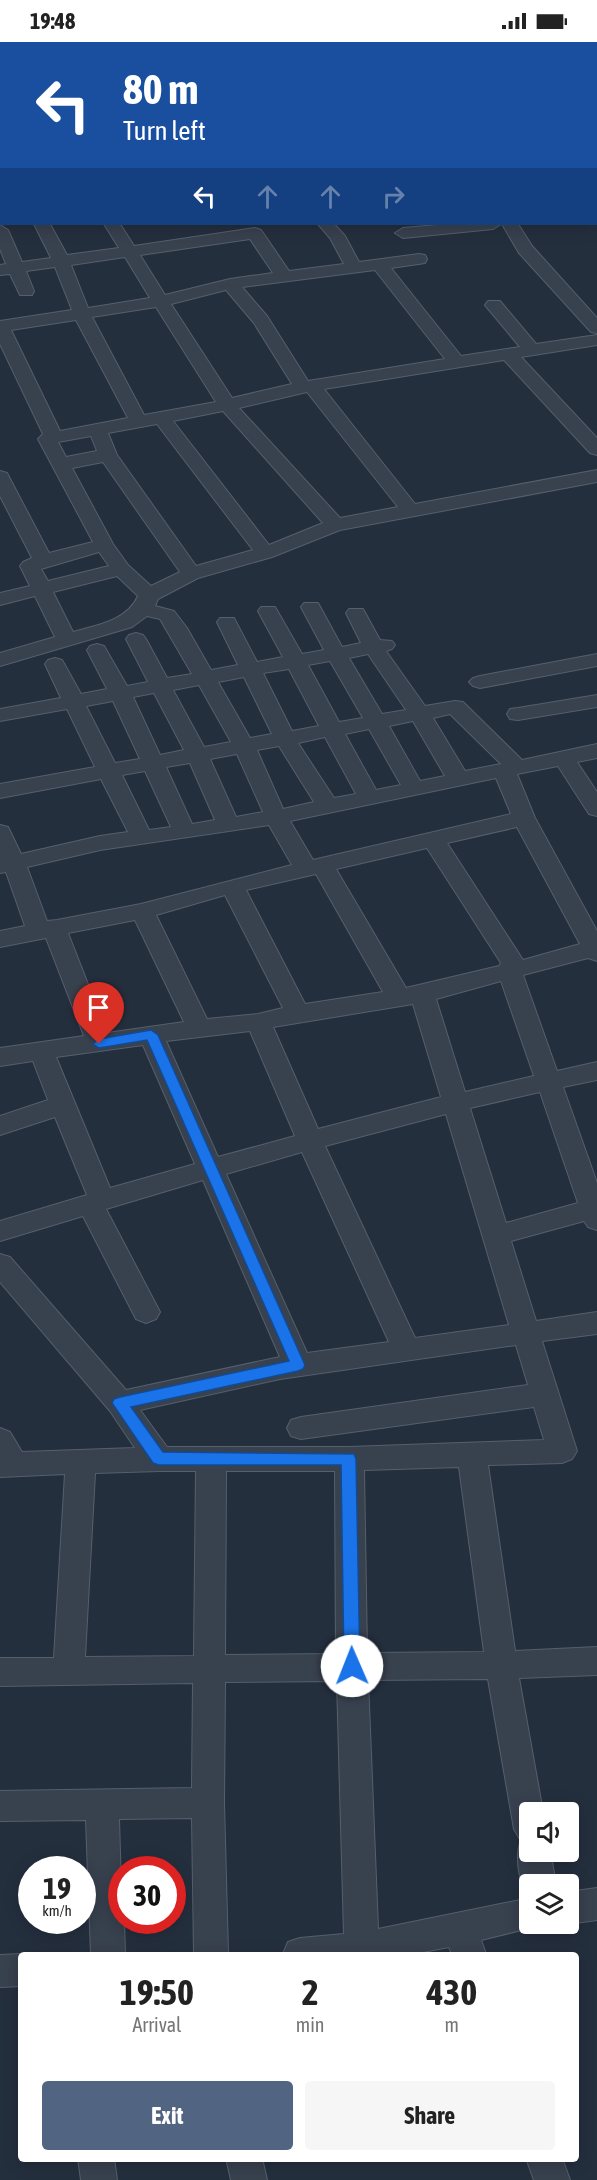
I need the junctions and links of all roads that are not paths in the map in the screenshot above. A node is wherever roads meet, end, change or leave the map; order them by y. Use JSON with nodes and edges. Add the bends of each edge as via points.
{"nodes":[{"id":1,"x":42,"y":225,"type":"edge"},
{"id":2,"x":113,"y":225,"type":"edge"},
{"id":3,"x":327,"y":225,"type":"edge"},
{"id":4,"x":470,"y":225,"type":"edge"},
{"id":5,"x":511,"y":225,"type":"edge"},
{"id":6,"x":399,"y":228,"type":"edge"},
{"id":7,"x":0,"y":230,"type":"edge"},
{"id":8,"x":130,"y":252,"type":"junction"},
{"id":9,"x":419,"y":259,"type":"junction"},
{"id":10,"x":61,"y":263,"type":"junction"},
{"id":11,"x":379,"y":264,"type":"junction"},
{"id":12,"x":18,"y":268,"type":"junction"},
{"id":13,"x":354,"y":268,"type":"junction"},
{"id":14,"x":0,"y":270,"type":"edge"},
{"id":15,"x":433,"y":276,"type":"dead end"},
{"id":16,"x":284,"y":277,"type":"junction"},
{"id":17,"x":230,"y":284,"type":"junction"},
{"id":18,"x":26,"y":291,"type":"dead end"},
{"id":19,"x":161,"y":301,"type":"junction"},
{"id":20,"x":494,"y":305,"type":"dead end"},
{"id":21,"x":82,"y":314,"type":"junction"},
{"id":22,"x":0,"y":327,"type":"edge"},
{"id":23,"x":597,"y":328,"type":"edge"},
{"id":24,"x":597,"y":340,"type":"edge"},
{"id":25,"x":532,"y":351,"type":"junction"},
{"id":26,"x":509,"y":355,"type":"junction"},
{"id":27,"x":457,"y":363,"type":"junction"},
{"id":28,"x":308,"y":387,"type":"junction"},
{"id":29,"x":226,"y":405,"type":"junction"},
{"id":30,"x":161,"y":417,"type":"junction"},
{"id":31,"x":139,"y":422,"type":"junction"},
{"id":32,"x":97,"y":429,"type":"junction"},
{"id":33,"x":54,"y":437,"type":"junction"},
{"id":34,"x":597,"y":449,"type":"edge"},
{"id":35,"x":108,"y":455,"type":"junction"},
{"id":36,"x":60,"y":464,"type":"junction"},
{"id":37,"x":597,"y":476,"type":"edge"},
{"id":38,"x":0,"y":477,"type":"edge"},
{"id":39,"x":409,"y":509,"type":"junction"},
{"id":40,"x":335,"y":525,"type":"junction"},
{"id":41,"x":104,"y":545,"type":"junction"},
{"id":42,"x":265,"y":553,"type":"junction"},
{"id":43,"x":43,"y":561,"type":"junction"},
{"id":44,"x":121,"y":569,"type":"junction"},
{"id":45,"x":191,"y":574,"type":"junction"},
{"id":46,"x":42,"y":588,"type":"junction"},
{"id":47,"x":0,"y":599,"type":"edge"},
{"id":48,"x":146,"y":602,"type":"junction"},
{"id":49,"x":311,"y":607,"type":"dead end"},
{"id":50,"x":268,"y":611,"type":"dead end"},
{"id":51,"x":356,"y":613,"type":"dead end"},
{"id":52,"x":227,"y":622,"type":"dead end"},
{"id":53,"x":136,"y":639,"type":"dead end"},
{"id":54,"x":67,"y":640,"type":"junction"},
{"id":55,"x":379,"y":646,"type":"junction"},
{"id":56,"x":97,"y":650,"type":"dead end"},
{"id":57,"x":335,"y":654,"type":"junction"},
{"id":58,"x":0,"y":660,"type":"edge"},
{"id":59,"x":597,"y":660,"type":"edge"},
{"id":60,"x":295,"y":661,"type":"junction"},
{"id":61,"x":55,"y":664,"type":"dead end"},
{"id":62,"x":250,"y":669,"type":"junction"},
{"id":63,"x":206,"y":677,"type":"junction"},
{"id":64,"x":480,"y":682,"type":"dead end"},
{"id":65,"x":161,"y":685,"type":"junction"},
{"id":66,"x":120,"y":693,"type":"junction"},
{"id":67,"x":74,"y":701,"type":"junction"},
{"id":68,"x":597,"y":701,"type":"edge"},
{"id":69,"x":420,"y":714,"type":"junction"},
{"id":70,"x":518,"y":714,"type":"dead end"},
{"id":71,"x":0,"y":715,"type":"edge"},
{"id":72,"x":378,"y":722,"type":"junction"},
{"id":73,"x":334,"y":730,"type":"junction"},
{"id":74,"x":285,"y":738,"type":"junction"},
{"id":75,"x":244,"y":746,"type":"junction"},
{"id":76,"x":597,"y":751,"type":"edge"},
{"id":77,"x":198,"y":754,"type":"junction"},
{"id":78,"x":564,"y":758,"type":"junction"},
{"id":79,"x":153,"y":763,"type":"junction"},
{"id":80,"x":511,"y":769,"type":"junction"},
{"id":81,"x":110,"y":770,"type":"junction"},
{"id":82,"x":458,"y":779,"type":"junction"},
{"id":83,"x":414,"y":789,"type":"junction"},
{"id":84,"x":0,"y":791,"type":"edge"},
{"id":85,"x":369,"y":798,"type":"junction"},
{"id":86,"x":328,"y":807,"type":"junction"},
{"id":87,"x":597,"y":809,"type":"edge"},
{"id":88,"x":276,"y":817,"type":"junction"},
{"id":89,"x":524,"y":818,"type":"junction"},
{"id":90,"x":228,"y":825,"type":"junction"},
{"id":91,"x":0,"y":832,"type":"edge"},
{"id":92,"x":185,"y":832,"type":"junction"},
{"id":93,"x":142,"y":838,"type":"junction"},
{"id":94,"x":433,"y":839,"type":"junction"},
{"id":95,"x":7,"y":865,"type":"edge"},
{"id":96,"x":315,"y":868,"type":"junction"},
{"id":97,"x":232,"y":886,"type":"junction"},
{"id":98,"x":142,"y":911,"type":"junction"},
{"id":99,"x":46,"y":928,"type":"junction"},
{"id":100,"x":0,"y":939,"type":"edge"},
{"id":101,"x":596,"y":950,"type":"edge"},
{"id":102,"x":513,"y":968,"type":"junction"},
{"id":103,"x":410,"y":995,"type":"junction"},
{"id":104,"x":298,"y":1012,"type":"junction"},
{"id":105,"x":258,"y":1022,"type":"junction"},
{"id":106,"x":199,"y":1028,"type":"junction"},
{"id":107,"x":151,"y":1035,"type":"junction"},
{"id":108,"x":99,"y":1044,"type":"junction"},
{"id":109,"x":41,"y":1051,"type":"junction"},
{"id":110,"x":0,"y":1057,"type":"edge"},
{"id":111,"x":597,"y":1071,"type":"edge"},
{"id":112,"x":548,"y":1081,"type":"junction"},
{"id":113,"x":454,"y":1102,"type":"junction"},
{"id":114,"x":62,"y":1105,"type":"junction"},
{"id":115,"x":0,"y":1126,"type":"edge"},
{"id":116,"x":310,"y":1141,"type":"junction"},
{"id":117,"x":211,"y":1167,"type":"junction"},
{"id":118,"x":96,"y":1202,"type":"junction"},
{"id":119,"x":596,"y":1213,"type":"edge"},
{"id":120,"x":0,"y":1231,"type":"edge"},
{"id":121,"x":495,"y":1236,"type":"junction"},
{"id":122,"x":0,"y":1264,"type":"edge"},
{"id":123,"x":147,"y":1312,"type":"dead end"},
{"id":124,"x":597,"y":1323,"type":"edge"},
{"id":125,"x":526,"y":1334,"type":"junction"},
{"id":126,"x":407,"y":1351,"type":"junction"},
{"id":127,"x":298,"y":1365,"type":"junction"},
{"id":128,"x":545,"y":1394,"type":"junction"},
{"id":129,"x":120,"y":1403,"type":"junction"},
{"id":130,"x":301,"y":1428,"type":"dead end"},
{"id":131,"x":472,"y":1455,"type":"junction"},
{"id":132,"x":5,"y":1456,"type":"edge"},
{"id":133,"x":159,"y":1459,"type":"junction"},
{"id":134,"x":349,"y":1459,"type":"junction"},
{"id":135,"x":211,"y":1460,"type":"junction"},
{"id":136,"x":82,"y":1463,"type":"junction"},
{"id":137,"x":597,"y":1661,"type":"edge"},
{"id":138,"x":501,"y":1665,"type":"junction"},
{"id":139,"x":352,"y":1666,"type":"junction"},
{"id":140,"x":209,"y":1670,"type":"junction"},
{"id":141,"x":69,"y":1671,"type":"junction"},
{"id":142,"x":0,"y":1672,"type":"edge"},
{"id":143,"x":525,"y":1802,"type":"edge"},
{"id":144,"x":102,"y":1803,"type":"junction"},
{"id":145,"x":208,"y":1803,"type":"junction"},
{"id":146,"x":0,"y":1806,"type":"edge"},
{"id":147,"x":597,"y":1904,"type":"edge"},
{"id":148,"x":579,"y":1906,"type":"edge"},
{"id":149,"x":519,"y":1919,"type":"edge"},
{"id":150,"x":464,"y":1942,"type":"edge"},
{"id":151,"x":362,"y":1949,"type":"junction"},
{"id":152,"x":108,"y":1952,"type":"edge"},
{"id":153,"x":212,"y":1952,"type":"edge"},
{"id":154,"x":325,"y":1952,"type":"edge"},
{"id":155,"x":18,"y":1970,"type":"edge"},
{"id":156,"x":0,"y":1971,"type":"edge"},
{"id":157,"x":97,"y":2162,"type":"edge"},
{"id":158,"x":245,"y":2162,"type":"edge"},
{"id":159,"x":545,"y":2162,"type":"edge"},
{"id":160,"x":99,"y":2180,"type":"edge"},
{"id":161,"x":249,"y":2180,"type":"edge"},
{"id":162,"x":552,"y":2180,"type":"edge"}],
"edges":[{"from":1,"to":10,"type":"street"},
{"from":2,"to":8,"type":"street"},
{"from":3,"to":13,"type":"street"},
{"from":4,"to":6,"type":"street"},
{"from":5,"to":23,"type":"street","via":[[525,249]]},
{"from":6,"to":9,"type":"street"},
{"from":7,"to":12,"type":"street"},
{"from":8,"to":10,"type":"street"},
{"from":8,"to":16,"type":"street","via":[[255,233]]},
{"from":8,"to":19,"type":"street"},
{"from":9,"to":11,"type":"street"},
{"from":9,"to":15,"type":"street"},
{"from":10,"to":12,"type":"street"},
{"from":10,"to":21,"type":"street"},
{"from":11,"to":13,"type":"street"},
{"from":11,"to":27,"type":"street"},
{"from":12,"to":14,"type":"street"},
{"from":12,"to":18,"type":"street"},
{"from":13,"to":16,"type":"street"},
{"from":16,"to":17,"type":"street"},
{"from":17,"to":19,"type":"street"},
{"from":17,"to":28,"type":"street"},
{"from":19,"to":21,"type":"street"},
{"from":19,"to":29,"type":"street"},
{"from":20,"to":25,"type":"street"},
{"from":21,"to":22,"type":"street"},
{"from":21,"to":31,"type":"street"},
{"from":22,"to":33,"type":"street"},
{"from":24,"to":25,"type":"street"},
{"from":25,"to":26,"type":"street"},
{"from":26,"to":27,"type":"street"},
{"from":26,"to":34,"type":"street"},
{"from":27,"to":28,"type":"street"},
{"from":28,"to":29,"type":"street"},
{"from":28,"to":39,"type":"street"},
{"from":29,"to":30,"type":"street"},
{"from":29,"to":40,"type":"street"},
{"from":30,"to":31,"type":"street"},
{"from":30,"to":42,"type":"street"},
{"from":31,"to":32,"type":"street"},
{"from":32,"to":33,"type":"street"},
{"from":32,"to":35,"type":"street"},
{"from":33,"to":36,"type":"street","via":[[47,439]]},
{"from":35,"to":36,"type":"street"},
{"from":35,"to":45,"type":"street"},
{"from":36,"to":41,"type":"street"},
{"from":37,"to":39,"type":"street"},
{"from":38,"to":43,"type":"street"},
{"from":39,"to":40,"type":"street"},
{"from":40,"to":42,"type":"street"},
{"from":41,"to":43,"type":"street"},
{"from":41,"to":44,"type":"street"},
{"from":42,"to":45,"type":"street"},
{"from":43,"to":46,"type":"street","via":[[30,566]]},
{"from":44,"to":46,"type":"street"},
{"from":44,"to":48,"type":"street"},
{"from":45,"to":48,"type":"street"},
{"from":46,"to":47,"type":"street"},
{"from":46,"to":54,"type":"street"},
{"from":48,"to":54,"type":"street","via":[[125,623]]},
{"from":48,"to":63,"type":"street","via":[[167,615]]},
{"from":49,"to":57,"type":"street"},
{"from":50,"to":60,"type":"street"},
{"from":51,"to":55,"type":"street"},
{"from":52,"to":62,"type":"street"},
{"from":53,"to":65,"type":"street"},
{"from":54,"to":58,"type":"street"},
{"from":55,"to":57,"type":"street"},
{"from":55,"to":69,"type":"street"},
{"from":56,"to":66,"type":"street"},
{"from":57,"to":60,"type":"street"},
{"from":57,"to":72,"type":"street"},
{"from":59,"to":64,"type":"street"},
{"from":60,"to":62,"type":"street"},
{"from":60,"to":73,"type":"street"},
{"from":61,"to":67,"type":"street"},
{"from":62,"to":63,"type":"street"},
{"from":62,"to":74,"type":"street"},
{"from":63,"to":65,"type":"street"},
{"from":63,"to":75,"type":"street"},
{"from":65,"to":66,"type":"street"},
{"from":65,"to":77,"type":"street"},
{"from":66,"to":67,"type":"street"},
{"from":66,"to":79,"type":"street"},
{"from":67,"to":71,"type":"street"},
{"from":67,"to":81,"type":"street"},
{"from":68,"to":70,"type":"street"},
{"from":69,"to":72,"type":"street"},
{"from":69,"to":80,"type":"street","via":[[455,707]]},
{"from":69,"to":82,"type":"street"},
{"from":72,"to":73,"type":"street"},
{"from":72,"to":83,"type":"street"},
{"from":73,"to":74,"type":"street"},
{"from":73,"to":85,"type":"street"},
{"from":74,"to":75,"type":"street"},
{"from":74,"to":86,"type":"street"},
{"from":75,"to":77,"type":"street"},
{"from":75,"to":88,"type":"street"},
{"from":76,"to":78,"type":"street"},
{"from":77,"to":79,"type":"street"},
{"from":77,"to":90,"type":"street"},
{"from":78,"to":80,"type":"street"},
{"from":78,"to":87,"type":"street"},
{"from":79,"to":81,"type":"street"},
{"from":79,"to":92,"type":"street"},
{"from":80,"to":82,"type":"street"},
{"from":80,"to":89,"type":"street"},
{"from":81,"to":84,"type":"street"},
{"from":81,"to":93,"type":"street"},
{"from":82,"to":83,"type":"street"},
{"from":83,"to":85,"type":"street"},
{"from":85,"to":86,"type":"street"},
{"from":86,"to":88,"type":"street"},
{"from":88,"to":90,"type":"street"},
{"from":88,"to":96,"type":"street"},
{"from":89,"to":94,"type":"street"},
{"from":89,"to":101,"type":"street"},
{"from":90,"to":92,"type":"street"},
{"from":91,"to":95,"type":"street"},
{"from":92,"to":93,"type":"street"},
{"from":93,"to":95,"type":"street","via":[[100,843]]},
{"from":94,"to":96,"type":"street"},
{"from":94,"to":102,"type":"street"},
{"from":95,"to":99,"type":"street"},
{"from":96,"to":97,"type":"street"},
{"from":96,"to":103,"type":"street"},
{"from":97,"to":98,"type":"street"},
{"from":97,"to":104,"type":"street"},
{"from":98,"to":99,"type":"street"},
{"from":98,"to":106,"type":"street"},
{"from":99,"to":100,"type":"street"},
{"from":99,"to":108,"type":"street"},
{"from":101,"to":102,"type":"street"},
{"from":102,"to":103,"type":"street"},
{"from":102,"to":112,"type":"street"},
{"from":103,"to":104,"type":"street"},
{"from":103,"to":113,"type":"street"},
{"from":104,"to":105,"type":"street"},
{"from":105,"to":106,"type":"street"},
{"from":105,"to":116,"type":"street"},
{"from":106,"to":107,"type":"street"},
{"from":107,"to":108,"type":"street"},
{"from":107,"to":117,"type":"street"},
{"from":108,"to":109,"type":"street"},
{"from":109,"to":110,"type":"street"},
{"from":109,"to":114,"type":"street"},
{"from":111,"to":112,"type":"street"},
{"from":112,"to":113,"type":"street"},
{"from":112,"to":119,"type":"street"},
{"from":113,"to":116,"type":"street"},
{"from":113,"to":121,"type":"street"},
{"from":114,"to":115,"type":"street"},
{"from":114,"to":118,"type":"street"},
{"from":116,"to":117,"type":"street"},
{"from":116,"to":126,"type":"street"},
{"from":117,"to":118,"type":"street"},
{"from":117,"to":127,"type":"street"},
{"from":118,"to":120,"type":"street"},
{"from":118,"to":123,"type":"street"},
{"from":119,"to":121,"type":"street"},
{"from":121,"to":125,"type":"street"},
{"from":122,"to":129,"type":"street"},
{"from":124,"to":125,"type":"street"},
{"from":125,"to":126,"type":"street"},
{"from":125,"to":128,"type":"street"},
{"from":126,"to":127,"type":"street"},
{"from":127,"to":129,"type":"street"},
{"from":128,"to":130,"type":"street"},
{"from":128,"to":131,"type":"street","via":[[562,1451]]},
{"from":129,"to":133,"type":"street"},
{"from":131,"to":134,"type":"street"},
{"from":131,"to":138,"type":"street"},
{"from":132,"to":136,"type":"street"},
{"from":133,"to":135,"type":"street"},
{"from":133,"to":136,"type":"street"},
{"from":134,"to":135,"type":"street"},
{"from":134,"to":139,"type":"street"},
{"from":135,"to":140,"type":"street"},
{"from":136,"to":141,"type":"street"},
{"from":137,"to":138,"type":"street"},
{"from":138,"to":139,"type":"street"},
{"from":138,"to":143,"type":"street"},
{"from":139,"to":140,"type":"street"},
{"from":139,"to":151,"type":"street"},
{"from":140,"to":141,"type":"street"},
{"from":140,"to":145,"type":"street"},
{"from":141,"to":142,"type":"street"},
{"from":144,"to":145,"type":"street"},
{"from":144,"to":146,"type":"street"},
{"from":144,"to":152,"type":"street"},
{"from":145,"to":153,"type":"street"},
{"from":147,"to":148,"type":"street"},
{"from":149,"to":150,"type":"street"},
{"from":150,"to":151,"type":"street"},
{"from":151,"to":154,"type":"street"},
{"from":155,"to":156,"type":"street"},
{"from":157,"to":160,"type":"street"},
{"from":158,"to":161,"type":"street"},
{"from":159,"to":162,"type":"street"}]}
